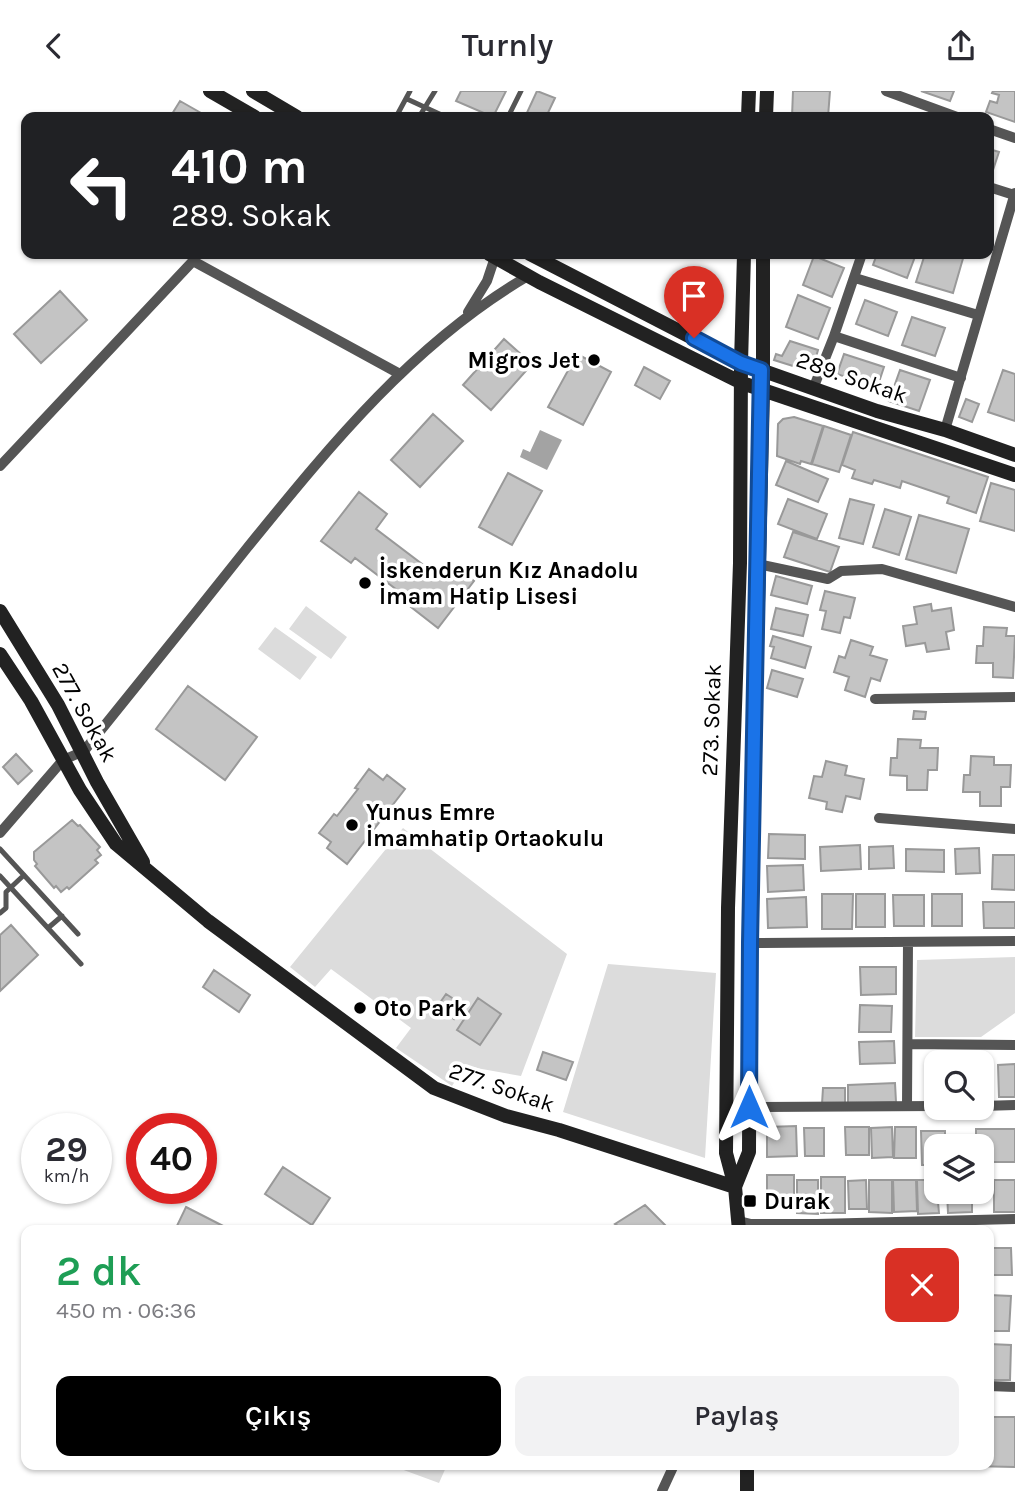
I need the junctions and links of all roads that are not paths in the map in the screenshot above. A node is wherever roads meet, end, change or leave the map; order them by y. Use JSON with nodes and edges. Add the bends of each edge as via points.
{"nodes":[{"id":1,"x":210,"y":91,"type":"edge"},
{"id":2,"x":253,"y":91,"type":"edge"},
{"id":3,"x":410,"y":91,"type":"edge"},
{"id":4,"x":435,"y":91,"type":"edge"},
{"id":5,"x":521,"y":91,"type":"edge"},
{"id":6,"x":749,"y":91,"type":"edge"},
{"id":7,"x":766,"y":91,"type":"edge"},
{"id":8,"x":886,"y":91,"type":"edge"},
{"id":9,"x":407,"y":99,"type":"junction"},
{"id":10,"x":924,"y":105,"type":"junction"},
{"id":11,"x":425,"y":106,"type":"junction"},
{"id":12,"x":246,"y":112,"type":"edge"},
{"id":13,"x":289,"y":112,"type":"edge"},
{"id":14,"x":399,"y":112,"type":"edge"},
{"id":15,"x":422,"y":112,"type":"edge"},
{"id":16,"x":436,"y":112,"type":"edge"},
{"id":17,"x":510,"y":112,"type":"edge"},
{"id":18,"x":748,"y":112,"type":"edge"},
{"id":19,"x":766,"y":112,"type":"edge"},
{"id":20,"x":922,"y":112,"type":"edge"},
{"id":21,"x":943,"y":112,"type":"edge"},
{"id":22,"x":994,"y":131,"type":"edge"},
{"id":23,"x":1015,"y":138,"type":"edge"},
{"id":24,"x":994,"y":188,"type":"edge"},
{"id":25,"x":1015,"y":194,"type":"edge"},
{"id":26,"x":994,"y":248,"type":"edge"},
{"id":27,"x":491,"y":259,"type":"edge"},
{"id":28,"x":499,"y":259,"type":"edge"},
{"id":29,"x":540,"y":259,"type":"edge"},
{"id":30,"x":744,"y":259,"type":"edge"},
{"id":31,"x":763,"y":259,"type":"edge"},
{"id":32,"x":861,"y":259,"type":"edge"},
{"id":33,"x":991,"y":259,"type":"edge"},
{"id":34,"x":527,"y":276,"type":"junction"},
{"id":35,"x":855,"y":278,"type":"junction"},
{"id":36,"x":467,"y":314,"type":"junction"},
{"id":37,"x":978,"y":315,"type":"junction"},
{"id":38,"x":834,"y":336,"type":"junction"},
{"id":39,"x":741,"y":363,"type":"junction"},
{"id":40,"x":761,"y":370,"type":"junction"},
{"id":41,"x":398,"y":373,"type":"junction"},
{"id":42,"x":961,"y":378,"type":"junction"},
{"id":43,"x":742,"y":383,"type":"junction"},
{"id":44,"x":813,"y":389,"type":"junction"},
{"id":45,"x":763,"y":390,"type":"junction"},
{"id":46,"x":945,"y":431,"type":"junction"},
{"id":47,"x":1015,"y":456,"type":"edge"},
{"id":48,"x":0,"y":466,"type":"edge"},
{"id":49,"x":1015,"y":475,"type":"edge"},
{"id":50,"x":758,"y":564,"type":"junction"},
{"id":51,"x":1015,"y":607,"type":"edge"},
{"id":52,"x":0,"y":611,"type":"edge"},
{"id":53,"x":0,"y":654,"type":"edge"},
{"id":54,"x":1015,"y":697,"type":"edge"},
{"id":55,"x":875,"y":698,"type":"dead end"},
{"id":56,"x":84,"y":751,"type":"junction"},
{"id":57,"x":64,"y":760,"type":"junction"},
{"id":58,"x":879,"y":818,"type":"dead end"},
{"id":59,"x":1015,"y":829,"type":"edge"},
{"id":60,"x":0,"y":833,"type":"edge"},
{"id":61,"x":0,"y":849,"type":"edge"},
{"id":62,"x":149,"y":872,"type":"junction"},
{"id":63,"x":24,"y":875,"type":"junction"},
{"id":64,"x":0,"y":876,"type":"edge"},
{"id":65,"x":11,"y":887,"type":"junction"},
{"id":66,"x":0,"y":913,"type":"edge"},
{"id":67,"x":62,"y":916,"type":"junction"},
{"id":68,"x":48,"y":928,"type":"junction"},
{"id":69,"x":78,"y":934,"type":"dead end"},
{"id":70,"x":1015,"y":941,"type":"edge"},
{"id":71,"x":908,"y":942,"type":"junction"},
{"id":72,"x":750,"y":943,"type":"junction"},
{"id":73,"x":81,"y":964,"type":"dead end"},
{"id":74,"x":908,"y":1044,"type":"junction"},
{"id":75,"x":1015,"y":1045,"type":"edge"},
{"id":76,"x":994,"y":1105,"type":"edge"},
{"id":77,"x":1015,"y":1105,"type":"edge"},
{"id":78,"x":907,"y":1106,"type":"junction"},
{"id":79,"x":924,"y":1106,"type":"edge"},
{"id":80,"x":749,"y":1107,"type":"junction"},
{"id":81,"x":735,"y":1187,"type":"junction"},
{"id":82,"x":1015,"y":1219,"type":"edge"},
{"id":83,"x":739,"y":1225,"type":"edge"},
{"id":84,"x":745,"y":1225,"type":"edge"},
{"id":85,"x":822,"y":1225,"type":"edge"},
{"id":86,"x":963,"y":1225,"type":"edge"},
{"id":87,"x":994,"y":1386,"type":"edge"},
{"id":88,"x":1015,"y":1387,"type":"edge"},
{"id":89,"x":672,"y":1470,"type":"edge"},
{"id":90,"x":747,"y":1470,"type":"edge"},
{"id":91,"x":662,"y":1491,"type":"edge"},
{"id":92,"x":747,"y":1491,"type":"edge"}],
"edges":[{"from":1,"to":12,"type":"street"},
{"from":2,"to":13,"type":"street"},
{"from":3,"to":9,"type":"lane"},
{"from":4,"to":11,"type":"lane"},
{"from":5,"to":17,"type":"lane"},
{"from":6,"to":18,"type":"street"},
{"from":7,"to":19,"type":"street"},
{"from":8,"to":10,"type":"street"},
{"from":9,"to":11,"type":"lane"},
{"from":9,"to":14,"type":"lane"},
{"from":10,"to":20,"type":"street"},
{"from":10,"to":21,"type":"street"},
{"from":11,"to":15,"type":"lane"},
{"from":11,"to":16,"type":"lane"},
{"from":22,"to":23,"type":"street"},
{"from":24,"to":25,"type":"street"},
{"from":25,"to":26,"type":"street"},
{"from":27,"to":36,"type":"street","via":[[487,281]]},
{"from":28,"to":34,"type":"street"},
{"from":29,"to":39,"type":"street","name":"289. Sokak"},
{"from":30,"to":39,"type":"street","name":"273. Sokak"},
{"from":31,"to":40,"type":"street","name":"273. Sokak"},
{"from":32,"to":35,"type":"street"},
{"from":33,"to":37,"type":"street"},
{"from":34,"to":36,"type":"street"},
{"from":34,"to":43,"type":"street"},
{"from":35,"to":37,"type":"street"},
{"from":35,"to":38,"type":"street"},
{"from":36,"to":41,"type":"street"},
{"from":37,"to":42,"type":"street"},
{"from":38,"to":42,"type":"street"},
{"from":38,"to":44,"type":"street"},
{"from":39,"to":40,"type":"street","name":"289. Sokak"},
{"from":39,"to":43,"type":"street","name":"273. Sokak"},
{"from":40,"to":44,"type":"street","name":"289. Sokak"},
{"from":40,"to":45,"type":"street","name":"273. Sokak"},
{"from":41,"to":48,"type":"street","via":[[193,261]]},
{"from":41,"to":56,"type":"street","via":[[317,461]]},
{"from":42,"to":46,"type":"street"},
{"from":43,"to":45,"type":"street"},
{"from":43,"to":81,"type":"street","name":"273. Sokak","via":[[726,1153]]},
{"from":44,"to":46,"type":"street","name":"289. Sokak"},
{"from":45,"to":49,"type":"street"},
{"from":45,"to":50,"type":"street","name":"273. Sokak"},
{"from":46,"to":47,"type":"street","name":"289. Sokak"},
{"from":50,"to":51,"type":"street","via":[[828,579],[841,571],[882,569]]},
{"from":50,"to":72,"type":"street","name":"273. Sokak"},
{"from":52,"to":56,"type":"street","name":"277. Sokak"},
{"from":53,"to":57,"type":"street","name":"277. Sokak"},
{"from":54,"to":55,"type":"street"},
{"from":56,"to":57,"type":"street"},
{"from":56,"to":62,"type":"street","name":"277. Sokak"},
{"from":57,"to":60,"type":"street"},
{"from":57,"to":62,"type":"street","name":"277. Sokak","via":[[116,844]]},
{"from":58,"to":59,"type":"street"},
{"from":61,"to":63,"type":"lane"},
{"from":62,"to":81,"type":"street","name":"277. Sokak","via":[[434,1088],[506,1116]]},
{"from":63,"to":65,"type":"lane"},
{"from":63,"to":67,"type":"lane"},
{"from":64,"to":65,"type":"lane"},
{"from":65,"to":66,"type":"lane","via":[[6,892],[6,908]]},
{"from":65,"to":68,"type":"lane"},
{"from":67,"to":68,"type":"lane"},
{"from":67,"to":69,"type":"lane"},
{"from":68,"to":73,"type":"lane"},
{"from":70,"to":71,"type":"street"},
{"from":71,"to":72,"type":"street"},
{"from":71,"to":74,"type":"street"},
{"from":72,"to":80,"type":"street","name":"273. Sokak"},
{"from":74,"to":75,"type":"street"},
{"from":74,"to":78,"type":"street"},
{"from":76,"to":77,"type":"street"},
{"from":78,"to":79,"type":"street"},
{"from":78,"to":80,"type":"street"},
{"from":80,"to":81,"type":"street","name":"273. Sokak","via":[[749,1152]]},
{"from":81,"to":83,"type":"street","name":"273. Sokak"},
{"from":82,"to":86,"type":"street"},
{"from":84,"to":85,"type":"street"},
{"from":87,"to":88,"type":"street"},
{"from":89,"to":91,"type":"street"},
{"from":90,"to":92,"type":"street"}]}
